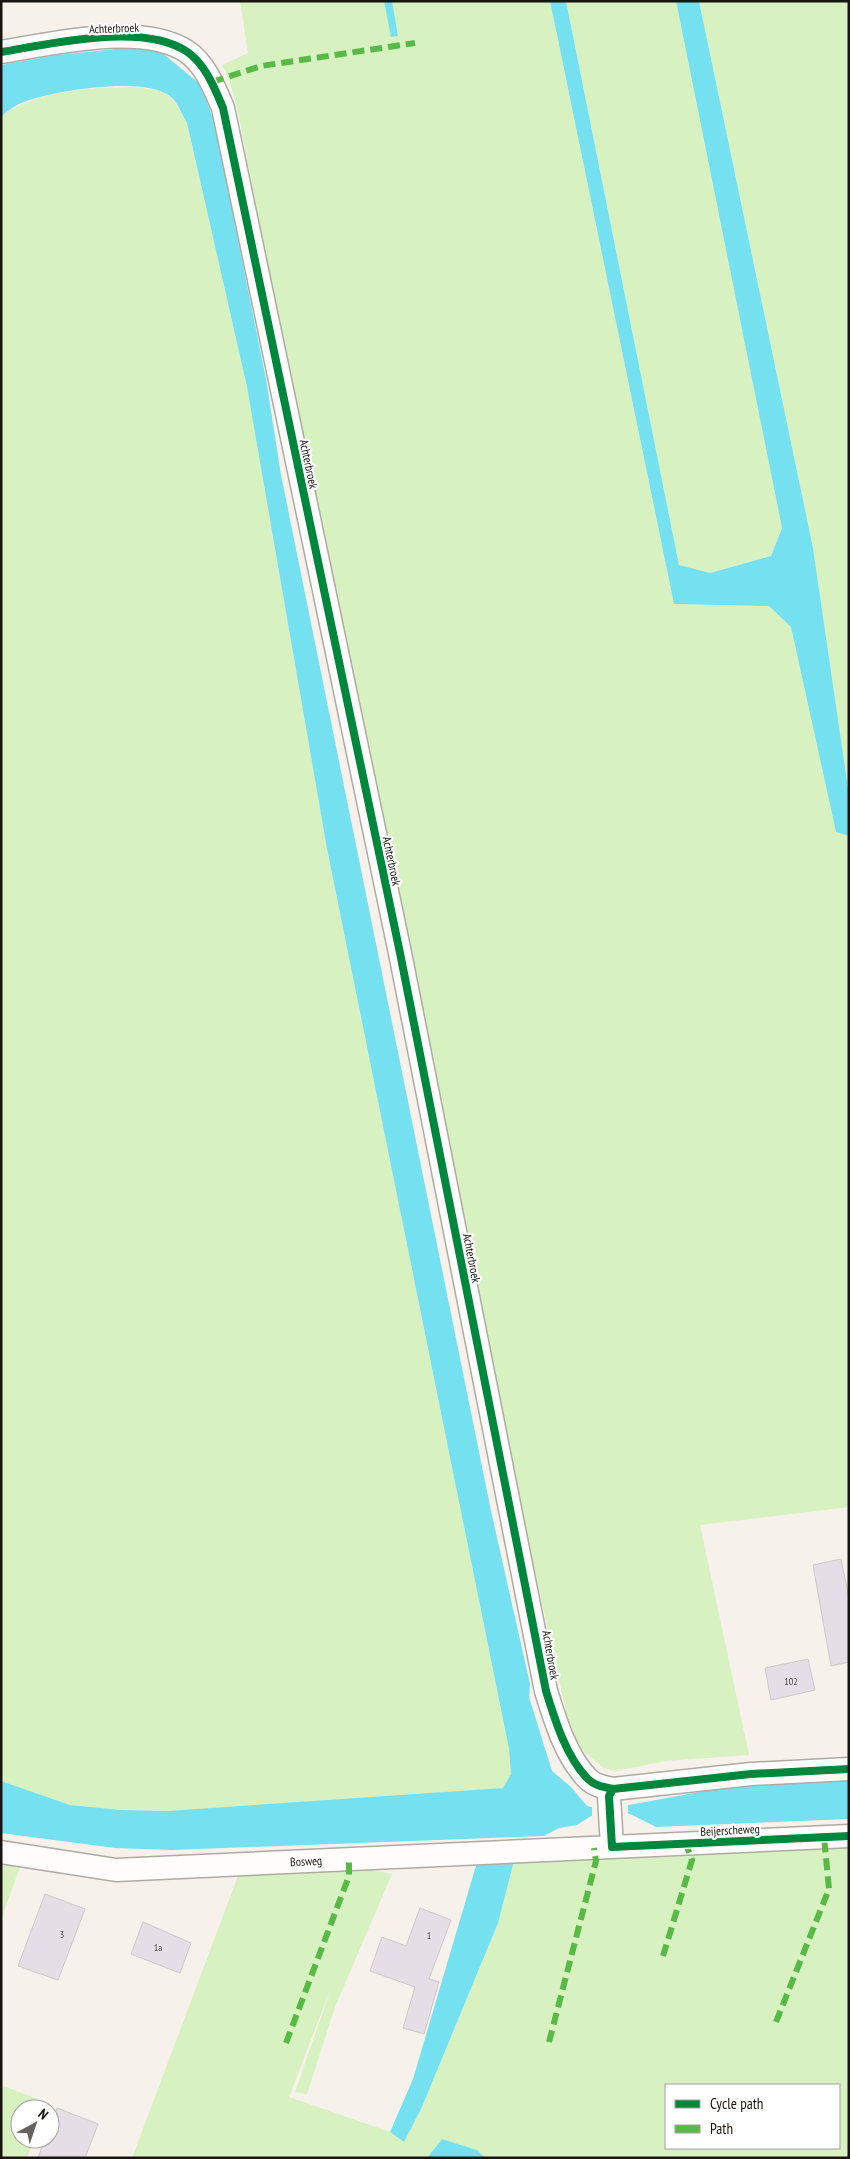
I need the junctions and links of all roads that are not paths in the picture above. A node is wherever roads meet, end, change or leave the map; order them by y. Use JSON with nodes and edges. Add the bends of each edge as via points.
{"nodes":[{"id":1,"x":1,"y":52,"type":"edge"},
{"id":2,"x":849,"y":1769,"type":"edge"},
{"id":3,"x":611,"y":1792,"type":"junction"},
{"id":4,"x":849,"y":1836,"type":"edge"},
{"id":5,"x":612,"y":1839,"type":"junction"},
{"id":6,"x":1,"y":1852,"type":"edge"}],
"edges":[{"from":1,"to":3,"type":"street","name":"Achterbroek","via":[[105,37],[140,37],[173,44],[188,51],[198,63],[212,82],[223,108],[402,962],[546,1691],[553,1715],[573,1757],[588,1779]]},
{"from":2,"to":3,"type":"street","via":[[751,1774]]},
{"from":3,"to":5,"type":"street"},
{"from":4,"to":5,"type":"street","name":"Beijerscheweg"},
{"from":5,"to":6,"type":"street","name":"Bosweg","via":[[116,1870]]}]}
